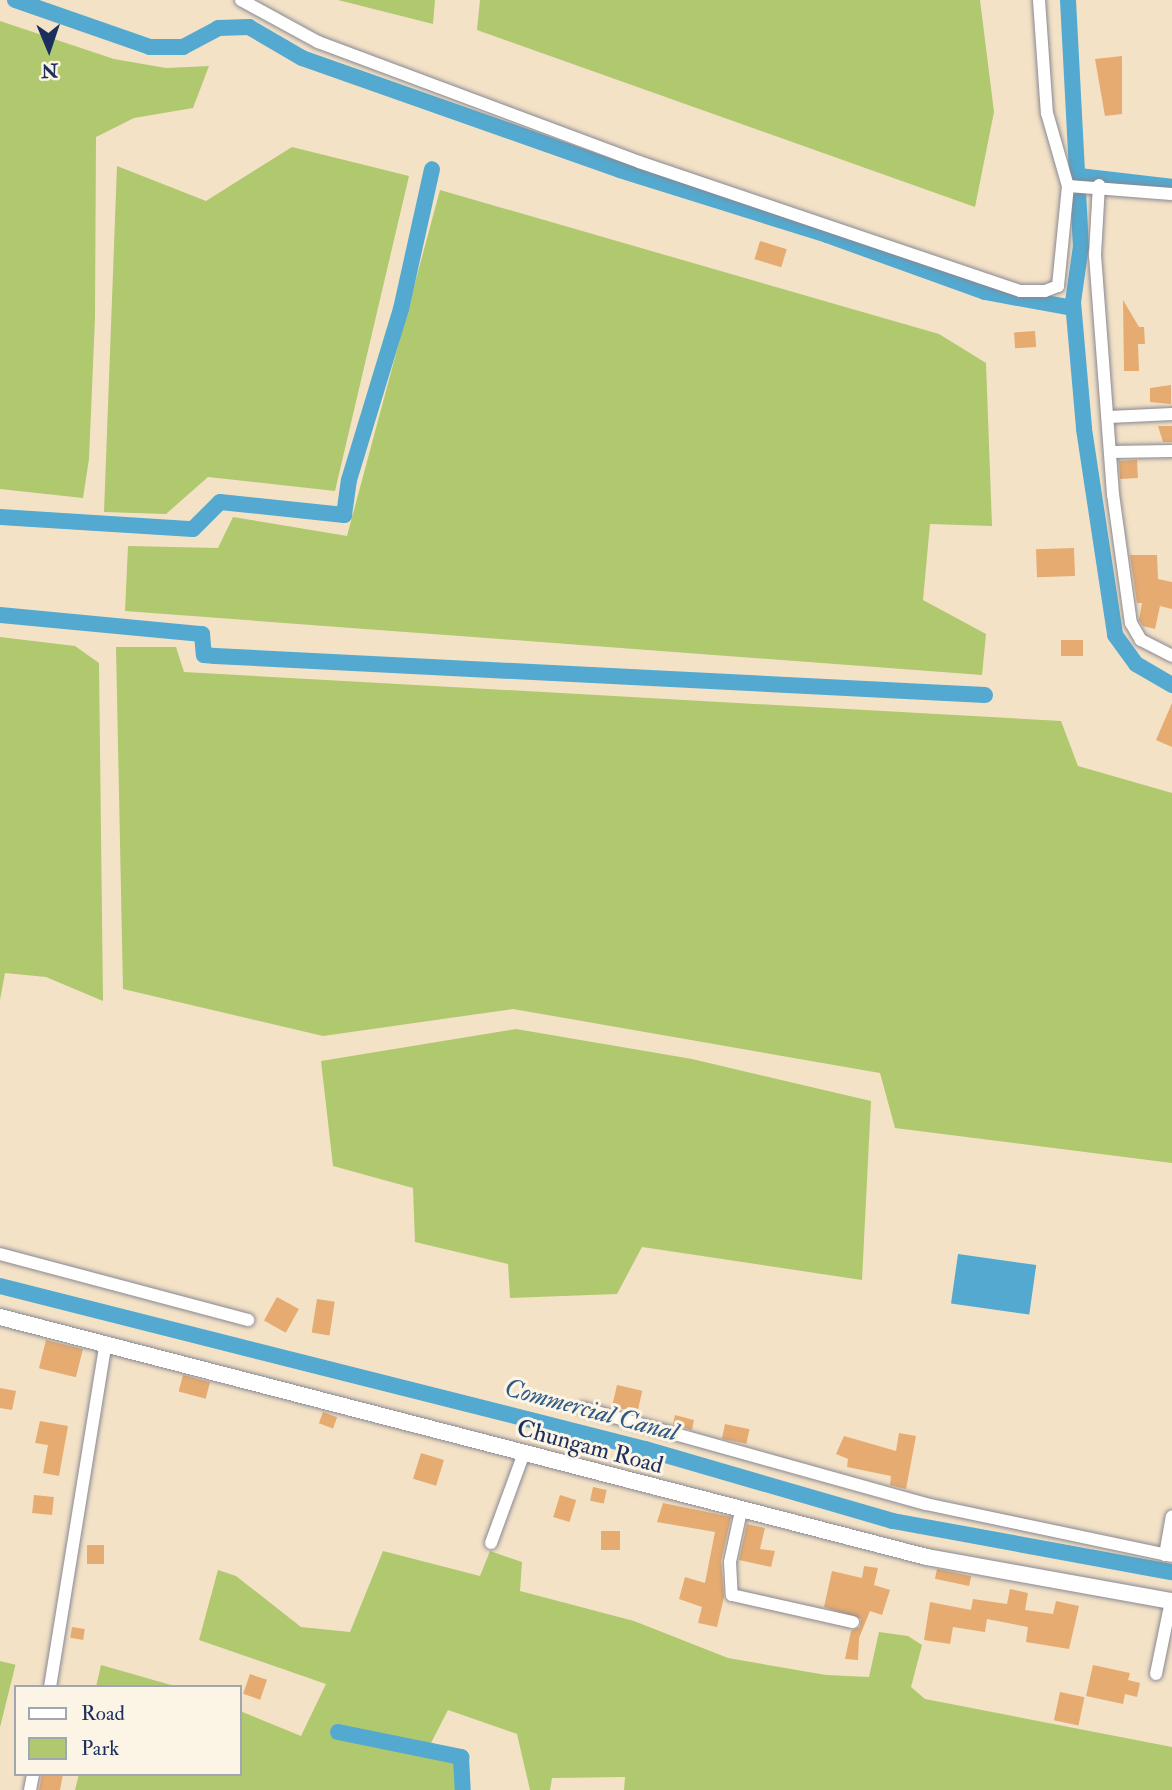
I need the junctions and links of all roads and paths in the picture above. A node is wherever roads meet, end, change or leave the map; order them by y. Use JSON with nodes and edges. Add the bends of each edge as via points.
{"nodes":[{"id":1,"x":241,"y":0,"type":"edge"},
{"id":2,"x":1039,"y":0,"type":"edge"},
{"id":3,"x":1071,"y":185,"type":"junction"},
{"id":4,"x":1094,"y":186,"type":"junction"},
{"id":5,"x":1172,"y":194,"type":"edge"},
{"id":6,"x":1172,"y":414,"type":"edge"},
{"id":7,"x":1110,"y":417,"type":"junction"},
{"id":8,"x":1172,"y":451,"type":"edge"},
{"id":9,"x":1111,"y":452,"type":"junction"},
{"id":10,"x":1172,"y":656,"type":"edge"},
{"id":11,"x":0,"y":1254,"type":"edge"},
{"id":12,"x":0,"y":1317,"type":"edge"},
{"id":13,"x":248,"y":1320,"type":"dead end"},
{"id":14,"x":106,"y":1343,"type":"junction"},
{"id":15,"x":582,"y":1408,"type":"dead end"},
{"id":16,"x":524,"y":1453,"type":"junction"},
{"id":17,"x":741,"y":1511,"type":"junction"},
{"id":18,"x":1172,"y":1517,"type":"edge"},
{"id":19,"x":491,"y":1543,"type":"dead end"},
{"id":20,"x":1168,"y":1556,"type":"edge"},
{"id":21,"x":1171,"y":1601,"type":"edge"},
{"id":22,"x":853,"y":1622,"type":"dead end"},
{"id":23,"x":1156,"y":1675,"type":"dead end"},
{"id":24,"x":50,"y":1685,"type":"edge"}],
"edges":[{"from":1,"to":3,"type":"street","via":[[318,42],[639,162],[1020,291],[1058,286]]},
{"from":2,"to":3,"type":"street","via":[[1047,113]]},
{"from":3,"to":4,"type":"street"},
{"from":4,"to":5,"type":"street"},
{"from":4,"to":7,"type":"street","via":[[1095,255]]},
{"from":6,"to":7,"type":"street"},
{"from":7,"to":9,"type":"street"},
{"from":8,"to":9,"type":"street"},
{"from":9,"to":10,"type":"street","via":[[1131,623],[1142,640]]},
{"from":11,"to":13,"type":"street"},
{"from":12,"to":14,"type":"main road","name":"Chungam Road"},
{"from":14,"to":16,"type":"main road","name":"Chungam Road"},
{"from":14,"to":24,"type":"street"},
{"from":15,"to":20,"type":"street","via":[[926,1504]]},
{"from":16,"to":17,"type":"main road","name":"Chungam Road"},
{"from":16,"to":19,"type":"street"},
{"from":17,"to":21,"type":"main road","name":"Chungam Road","via":[[927,1557]]},
{"from":17,"to":22,"type":"street","via":[[730,1562],[732,1595]]},
{"from":18,"to":20,"type":"street"},
{"from":21,"to":23,"type":"street"}]}
